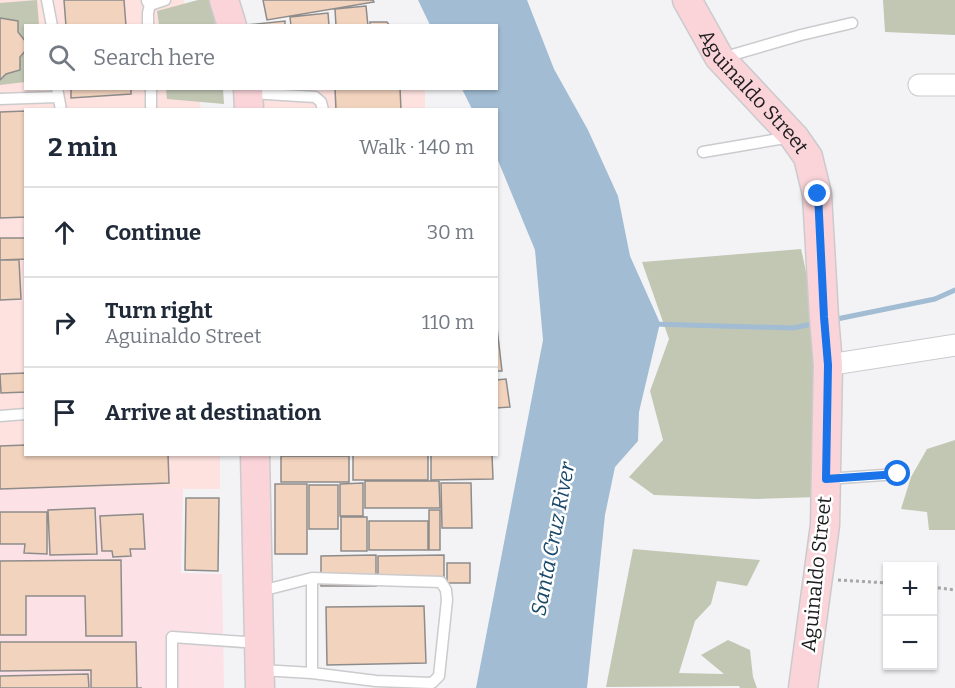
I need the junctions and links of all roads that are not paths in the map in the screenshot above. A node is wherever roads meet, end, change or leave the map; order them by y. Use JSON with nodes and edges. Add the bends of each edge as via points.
{"nodes":[{"id":1,"x":47,"y":0,"type":"edge"},
{"id":2,"x":165,"y":0,"type":"edge"},
{"id":3,"x":224,"y":0,"type":"edge"},
{"id":4,"x":687,"y":0,"type":"edge"},
{"id":5,"x":149,"y":2,"type":"edge"},
{"id":6,"x":852,"y":23,"type":"dead end"},
{"id":7,"x":52,"y":24,"type":"edge"},
{"id":8,"x":148,"y":24,"type":"edge"},
{"id":9,"x":231,"y":24,"type":"edge"},
{"id":10,"x":718,"y":57,"type":"junction"},
{"id":11,"x":920,"y":85,"type":"dead end"},
{"id":12,"x":955,"y":86,"type":"edge"},
{"id":13,"x":151,"y":90,"type":"edge"},
{"id":14,"x":57,"y":93,"type":"edge"},
{"id":15,"x":248,"y":97,"type":"edge"},
{"id":16,"x":0,"y":99,"type":"edge"},
{"id":17,"x":61,"y":108,"type":"edge"},
{"id":18,"x":151,"y":108,"type":"edge"},
{"id":19,"x":322,"y":108,"type":"edge"},
{"id":20,"x":794,"y":137,"type":"junction"},
{"id":21,"x":703,"y":152,"type":"dead end"},
{"id":22,"x":826,"y":340,"type":"junction"},
{"id":23,"x":955,"y":345,"type":"edge"},
{"id":24,"x":24,"y":414,"type":"edge"},
{"id":25,"x":0,"y":416,"type":"edge"},
{"id":26,"x":255,"y":456,"type":"edge"},
{"id":27,"x":898,"y":474,"type":"dead end"},
{"id":28,"x":826,"y":479,"type":"junction"},
{"id":29,"x":312,"y":578,"type":"junction"},
{"id":30,"x":258,"y":592,"type":"junction"},
{"id":31,"x":259,"y":667,"type":"edge"},
{"id":32,"x":312,"y":674,"type":"junction"},
{"id":33,"x":172,"y":688,"type":"edge"},
{"id":34,"x":803,"y":688,"type":"edge"}],
"edges":[{"from":1,"to":7,"type":"lane"},
{"from":2,"to":5,"type":"lane"},
{"from":3,"to":9,"type":"street"},
{"from":4,"to":10,"type":"street","name":"Aguinaldo Street"},
{"from":5,"to":8,"type":"lane"},
{"from":6,"to":10,"type":"lane","via":[[731,57]]},
{"from":10,"to":20,"type":"street","name":"Aguinaldo Street"},
{"from":11,"to":12,"type":"street"},
{"from":13,"to":18,"type":"lane"},
{"from":14,"to":16,"type":"lane"},
{"from":14,"to":17,"type":"lane"},
{"from":15,"to":19,"type":"lane","via":[[315,97]]},
{"from":20,"to":21,"type":"lane"},
{"from":20,"to":22,"type":"street","name":"Aguinaldo Street","via":[[808,157],[818,194]]},
{"from":22,"to":23,"type":"street"},
{"from":22,"to":28,"type":"street","name":"Aguinaldo Street"},
{"from":24,"to":25,"type":"lane"},
{"from":26,"to":30,"type":"street"},
{"from":27,"to":28,"type":"lane"},
{"from":28,"to":34,"type":"street","name":"Aguinaldo Street","via":[[825,525]]},
{"from":29,"to":30,"type":"lane"},
{"from":29,"to":32,"type":"lane"},
{"from":29,"to":32,"type":"lane","via":[[441,582],[447,600],[440,676],[432,683]]},
{"from":30,"to":31,"type":"street"},
{"from":31,"to":32,"type":"lane"},
{"from":31,"to":33,"type":"lane","via":[[172,637]]}]}
